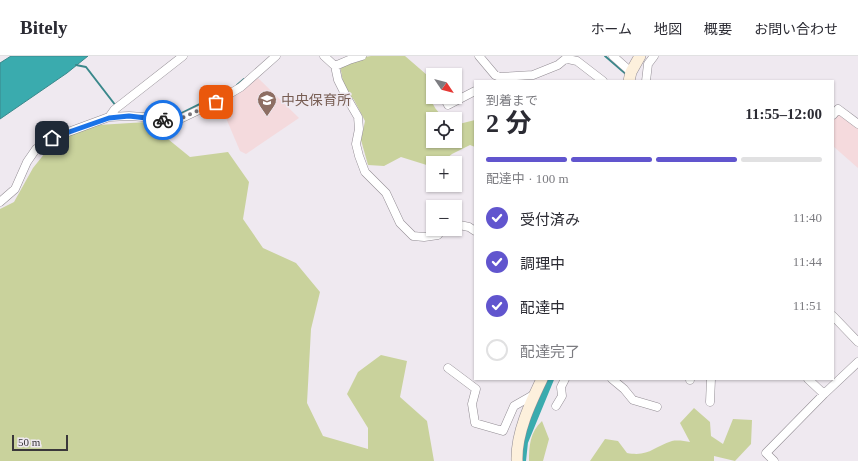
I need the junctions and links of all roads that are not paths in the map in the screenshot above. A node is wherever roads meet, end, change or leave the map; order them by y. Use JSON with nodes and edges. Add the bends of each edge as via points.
{"nodes":[{"id":1,"x":183,"y":56,"type":"edge"},
{"id":2,"x":276,"y":56,"type":"edge"},
{"id":3,"x":324,"y":56,"type":"edge"},
{"id":4,"x":362,"y":56,"type":"edge"},
{"id":5,"x":479,"y":56,"type":"edge"},
{"id":6,"x":612,"y":56,"type":"edge"},
{"id":7,"x":640,"y":56,"type":"edge"},
{"id":8,"x":654,"y":56,"type":"edge"},
{"id":9,"x":335,"y":66,"type":"junction"},
{"id":10,"x":630,"y":77,"type":"edge"},
{"id":11,"x":497,"y":79,"type":"edge"},
{"id":12,"x":602,"y":80,"type":"edge"},
{"id":13,"x":646,"y":80,"type":"edge"},
{"id":14,"x":474,"y":92,"type":"edge"},
{"id":15,"x":462,"y":98,"type":"edge"},
{"id":16,"x":834,"y":114,"type":"edge"},
{"id":17,"x":109,"y":118,"type":"junction"},
{"id":18,"x":858,"y":124,"type":"edge"},
{"id":19,"x":0,"y":202,"type":"edge"},
{"id":20,"x":462,"y":226,"type":"edge"},
{"id":21,"x":474,"y":230,"type":"edge"},
{"id":22,"x":431,"y":236,"type":"edge"},
{"id":23,"x":834,"y":317,"type":"edge"},
{"id":24,"x":858,"y":342,"type":"edge"},
{"id":25,"x":858,"y":362,"type":"edge"},
{"id":26,"x":448,"y":368,"type":"dead end"},
{"id":27,"x":542,"y":380,"type":"edge"},
{"id":28,"x":564,"y":380,"type":"edge"},
{"id":29,"x":613,"y":380,"type":"edge"},
{"id":30,"x":711,"y":380,"type":"edge"},
{"id":31,"x":809,"y":380,"type":"edge"},
{"id":32,"x":535,"y":394,"type":"junction"},
{"id":33,"x":824,"y":394,"type":"junction"},
{"id":34,"x":710,"y":402,"type":"dead end"},
{"id":35,"x":556,"y":406,"type":"dead end"},
{"id":36,"x":657,"y":407,"type":"dead end"},
{"id":37,"x":517,"y":461,"type":"edge"},
{"id":38,"x":774,"y":461,"type":"edge"}],
"edges":[{"from":1,"to":17,"type":"street","via":[[114,110]]},
{"from":2,"to":17,"type":"street","via":[[241,87],[180,119],[169,122],[158,118],[129,116]]},
{"from":3,"to":9,"type":"street"},
{"from":4,"to":9,"type":"street"},
{"from":5,"to":11,"type":"street"},
{"from":6,"to":10,"type":"street"},
{"from":7,"to":10,"type":"main road"},
{"from":8,"to":13,"type":"street","via":[[648,64]]},
{"from":9,"to":22,"type":"street","via":[[338,80],[358,117],[356,144],[365,172],[386,193],[400,223],[413,236]]},
{"from":11,"to":12,"type":"street","via":[[533,75],[568,59],[577,61]]},
{"from":14,"to":15,"type":"street"},
{"from":16,"to":18,"type":"street","via":[[838,109]]},
{"from":17,"to":19,"type":"street","via":[[52,138],[36,149],[15,189]]},
{"from":20,"to":21,"type":"street"},
{"from":23,"to":24,"type":"street"},
{"from":25,"to":33,"type":"street"},
{"from":26,"to":32,"type":"street","via":[[476,389],[472,404],[475,423],[503,431],[514,406]]},
{"from":27,"to":32,"type":"main road"},
{"from":28,"to":35,"type":"street","via":[[562,396]]},
{"from":29,"to":36,"type":"street","via":[[633,400]]},
{"from":30,"to":34,"type":"street"},
{"from":31,"to":33,"type":"street"},
{"from":32,"to":37,"type":"main road","via":[[519,438]]},
{"from":33,"to":38,"type":"street","via":[[766,453]]}]}
